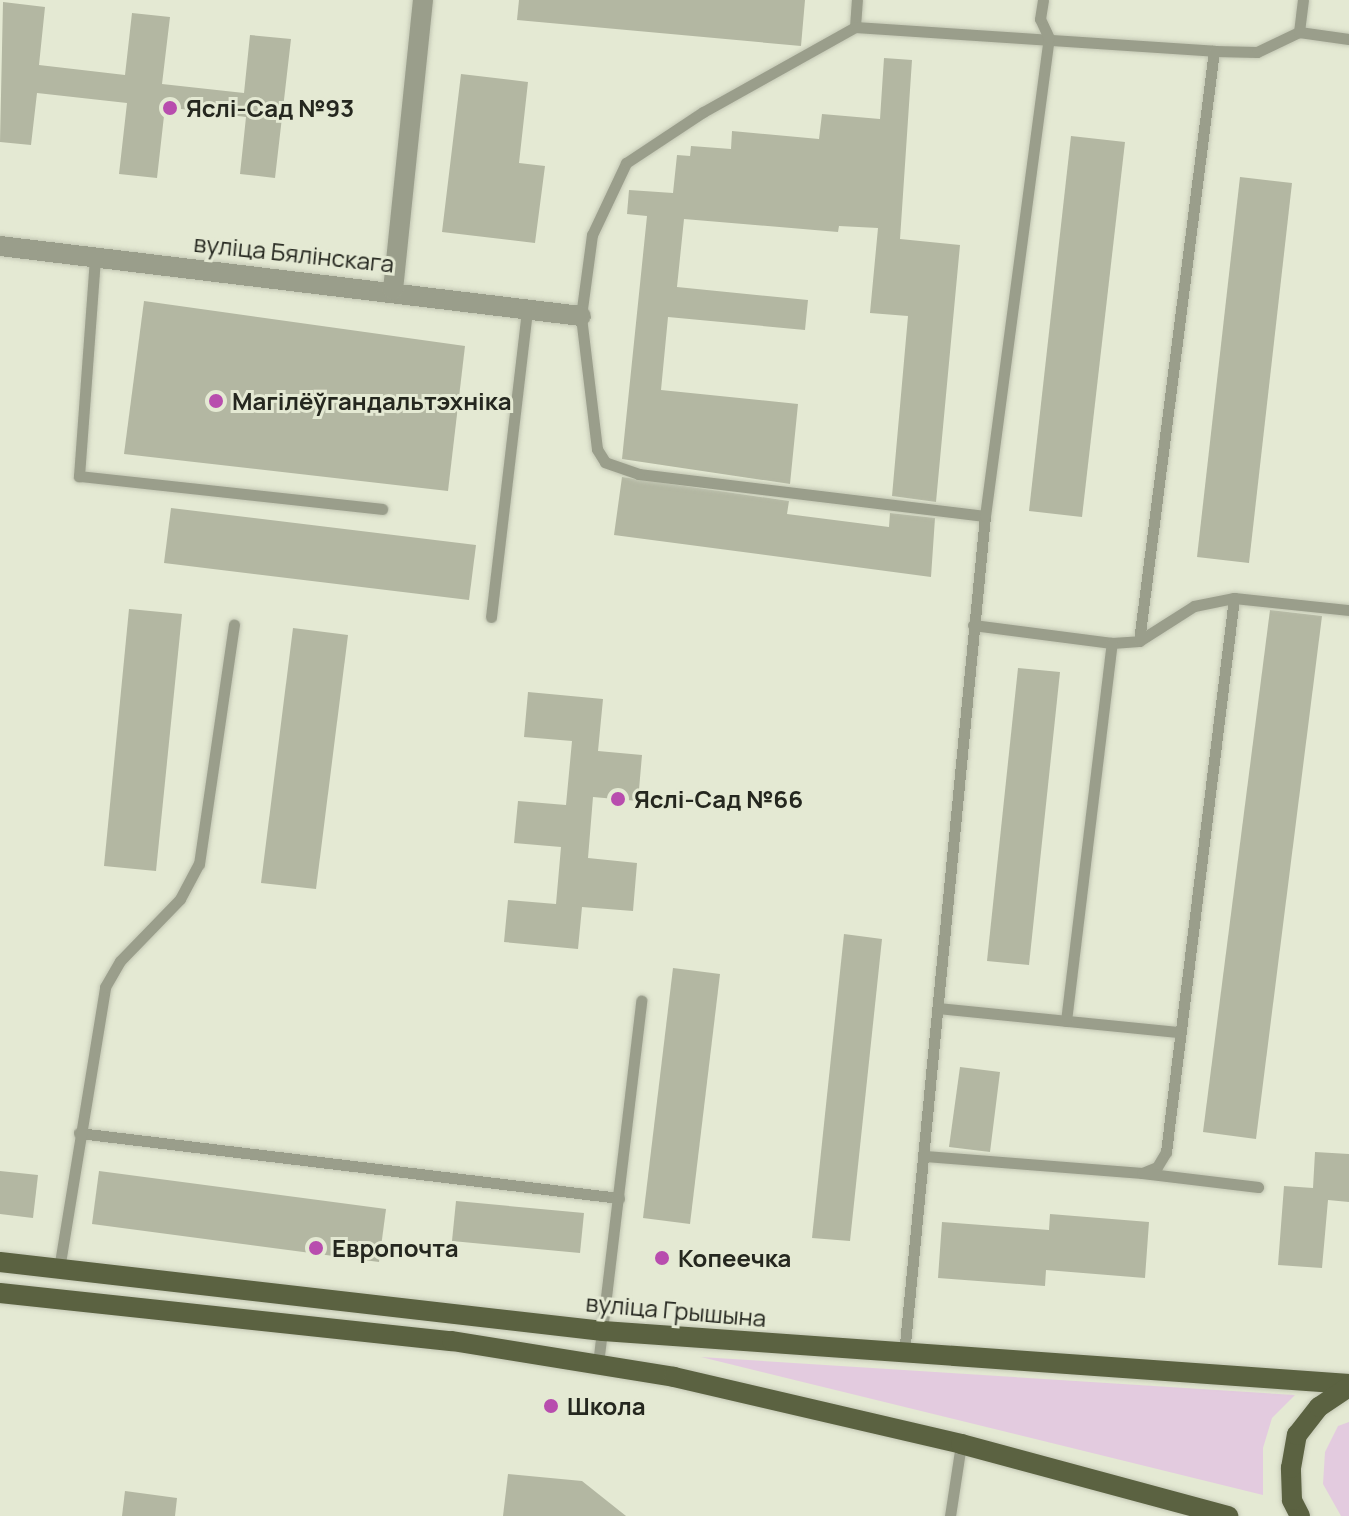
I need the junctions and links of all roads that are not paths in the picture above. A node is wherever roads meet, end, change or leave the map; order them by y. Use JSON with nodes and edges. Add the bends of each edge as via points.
{"nodes":[{"id":1,"x":423,"y":0,"type":"edge"},
{"id":2,"x":857,"y":0,"type":"edge"},
{"id":3,"x":1043,"y":0,"type":"edge"},
{"id":4,"x":1303,"y":0,"type":"edge"},
{"id":5,"x":855,"y":27,"type":"junction"},
{"id":6,"x":1299,"y":32,"type":"junction"},
{"id":7,"x":1049,"y":38,"type":"junction"},
{"id":8,"x":1349,"y":39,"type":"edge"},
{"id":9,"x":1214,"y":51,"type":"junction"},
{"id":10,"x":0,"y":246,"type":"edge"},
{"id":11,"x":95,"y":258,"type":"junction"},
{"id":12,"x":393,"y":290,"type":"junction"},
{"id":13,"x":527,"y":309,"type":"junction"},
{"id":14,"x":581,"y":316,"type":"junction"},
{"id":15,"x":382,"y":509,"type":"dead end"},
{"id":16,"x":985,"y":516,"type":"junction"},
{"id":17,"x":1234,"y":598,"type":"junction"},
{"id":18,"x":1349,"y":610,"type":"edge"},
{"id":19,"x":491,"y":617,"type":"dead end"},
{"id":20,"x":234,"y":625,"type":"dead end"},
{"id":21,"x":973,"y":625,"type":"junction"},
{"id":22,"x":1139,"y":641,"type":"junction"},
{"id":23,"x":1112,"y":643,"type":"junction"},
{"id":24,"x":641,"y":1001,"type":"dead end"},
{"id":25,"x":938,"y":1008,"type":"junction"},
{"id":26,"x":1066,"y":1021,"type":"junction"},
{"id":27,"x":1180,"y":1032,"type":"junction"},
{"id":28,"x":79,"y":1133,"type":"junction"},
{"id":29,"x":925,"y":1156,"type":"junction"},
{"id":30,"x":1142,"y":1173,"type":"junction"},
{"id":31,"x":1258,"y":1187,"type":"dead end"},
{"id":32,"x":619,"y":1198,"type":"junction"},
{"id":33,"x":0,"y":1262,"type":"edge"},
{"id":34,"x":59,"y":1269,"type":"junction"},
{"id":35,"x":0,"y":1293,"type":"edge"},
{"id":36,"x":603,"y":1331,"type":"junction"},
{"id":37,"x":904,"y":1354,"type":"junction"},
{"id":38,"x":598,"y":1364,"type":"junction"},
{"id":39,"x":1349,"y":1386,"type":"edge"},
{"id":40,"x":961,"y":1444,"type":"junction"},
{"id":41,"x":950,"y":1516,"type":"edge"},
{"id":42,"x":1228,"y":1516,"type":"edge"},
{"id":43,"x":1300,"y":1516,"type":"edge"}],
"edges":[{"from":1,"to":12,"type":"street"},
{"from":2,"to":5,"type":"lane"},
{"from":3,"to":7,"type":"lane","via":[[1040,19]]},
{"from":4,"to":6,"type":"lane"},
{"from":5,"to":7,"type":"lane"},
{"from":5,"to":14,"type":"lane","via":[[703,112],[626,163],[592,235]]},
{"from":6,"to":8,"type":"lane"},
{"from":6,"to":9,"type":"lane","via":[[1257,52]]},
{"from":7,"to":9,"type":"lane"},
{"from":7,"to":16,"type":"lane"},
{"from":9,"to":22,"type":"lane"},
{"from":10,"to":11,"type":"street","name":"вуліца Бялінскага"},
{"from":11,"to":12,"type":"street","name":"вуліца Бялінскага"},
{"from":11,"to":15,"type":"lane","via":[[79,476]]},
{"from":12,"to":13,"type":"street","name":"вуліца Бялінскага"},
{"from":13,"to":14,"type":"street","name":"вуліца Бялінскага"},
{"from":13,"to":19,"type":"lane"},
{"from":14,"to":16,"type":"lane","via":[[597,449],[605,462],[639,474]]},
{"from":16,"to":21,"type":"lane"},
{"from":17,"to":18,"type":"lane"},
{"from":17,"to":22,"type":"lane","via":[[1194,606]]},
{"from":17,"to":27,"type":"lane"},
{"from":20,"to":28,"type":"lane","via":[[199,864],[180,899],[120,961],[105,987]]},
{"from":21,"to":23,"type":"lane"},
{"from":21,"to":25,"type":"lane"},
{"from":22,"to":23,"type":"lane"},
{"from":23,"to":26,"type":"lane"},
{"from":24,"to":32,"type":"lane"},
{"from":25,"to":26,"type":"lane"},
{"from":25,"to":29,"type":"lane"},
{"from":26,"to":27,"type":"lane"},
{"from":27,"to":30,"type":"lane","via":[[1166,1152],[1157,1167]]},
{"from":28,"to":32,"type":"lane"},
{"from":28,"to":34,"type":"lane"},
{"from":29,"to":30,"type":"lane"},
{"from":29,"to":37,"type":"lane"},
{"from":30,"to":31,"type":"lane"},
{"from":32,"to":36,"type":"lane"},
{"from":33,"to":34,"type":"main road","name":"вуліца Грышына"},
{"from":34,"to":36,"type":"main road","name":"вуліца Грышына"},
{"from":35,"to":38,"type":"main road","via":[[452,1341]]},
{"from":36,"to":37,"type":"main road","name":"вуліца Грышына"},
{"from":36,"to":38,"type":"lane"},
{"from":37,"to":39,"type":"main road","name":"вуліца Грышына","via":[[1082,1361]]},
{"from":38,"to":40,"type":"main road"},
{"from":39,"to":43,"type":"main road","via":[[1319,1407],[1297,1435],[1291,1468]]},
{"from":40,"to":41,"type":"lane"},
{"from":40,"to":42,"type":"main road"}]}
